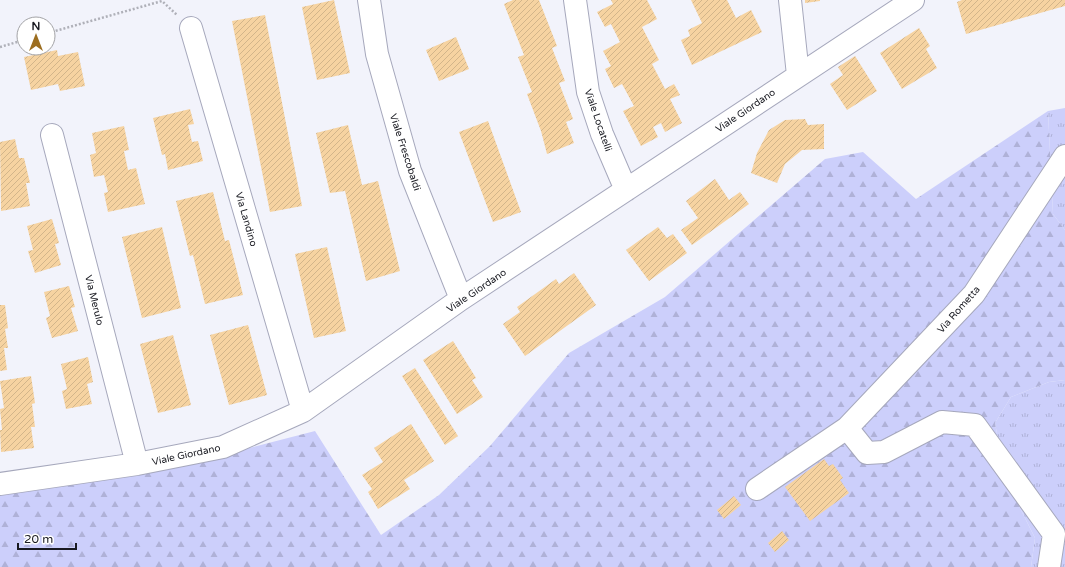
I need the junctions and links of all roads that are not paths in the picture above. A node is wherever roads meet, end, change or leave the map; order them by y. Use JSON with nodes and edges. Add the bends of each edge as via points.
{"nodes":[{"id":1,"x":369,"y":0,"type":"edge"},
{"id":2,"x":575,"y":0,"type":"edge"},
{"id":3,"x":790,"y":0,"type":"edge"},
{"id":4,"x":913,"y":0,"type":"edge"},
{"id":5,"x":191,"y":28,"type":"road end"},
{"id":6,"x":798,"y":75,"type":"junction"},
{"id":7,"x":52,"y":135,"type":"dead end"},
{"id":8,"x":1065,"y":156,"type":"edge"},
{"id":9,"x":626,"y":190,"type":"junction"},
{"id":10,"x":461,"y":299,"type":"junction"},
{"id":11,"x":303,"y":411,"type":"junction"},
{"id":12,"x":847,"y":428,"type":"junction"},
{"id":13,"x":137,"y":464,"type":"junction"},
{"id":14,"x":0,"y":484,"type":"edge"},
{"id":15,"x":757,"y":489,"type":"dead end"},
{"id":16,"x":1049,"y":567,"type":"edge"}],
"edges":[{"from":1,"to":10,"type":"street","name":"Viale Frescobaldi","via":[[377,54],[410,171]]},
{"from":2,"to":9,"type":"street","name":"Viale Locatelli","via":[[588,92],[602,134]]},
{"from":3,"to":6,"type":"street"},
{"from":4,"to":6,"type":"street","name":"Viale Giordano"},
{"from":5,"to":11,"type":"street","name":"Via Landino"},
{"from":6,"to":9,"type":"street","name":"Viale Giordano"},
{"from":7,"to":13,"type":"street","name":"Via Merulo"},
{"from":8,"to":12,"type":"street","name":"Via Rometta","via":[[974,294]]},
{"from":9,"to":10,"type":"street","name":"Viale Giordano"},
{"from":10,"to":11,"type":"street","name":"Viale Giordano"},
{"from":11,"to":13,"type":"street","name":"Viale Giordano","via":[[223,447]]},
{"from":12,"to":15,"type":"street","name":"Via Rometta"},
{"from":12,"to":16,"type":"street","via":[[867,453],[884,452],[942,422],[975,426],[1054,534]]},
{"from":13,"to":14,"type":"street","name":"Viale Giordano"}]}
